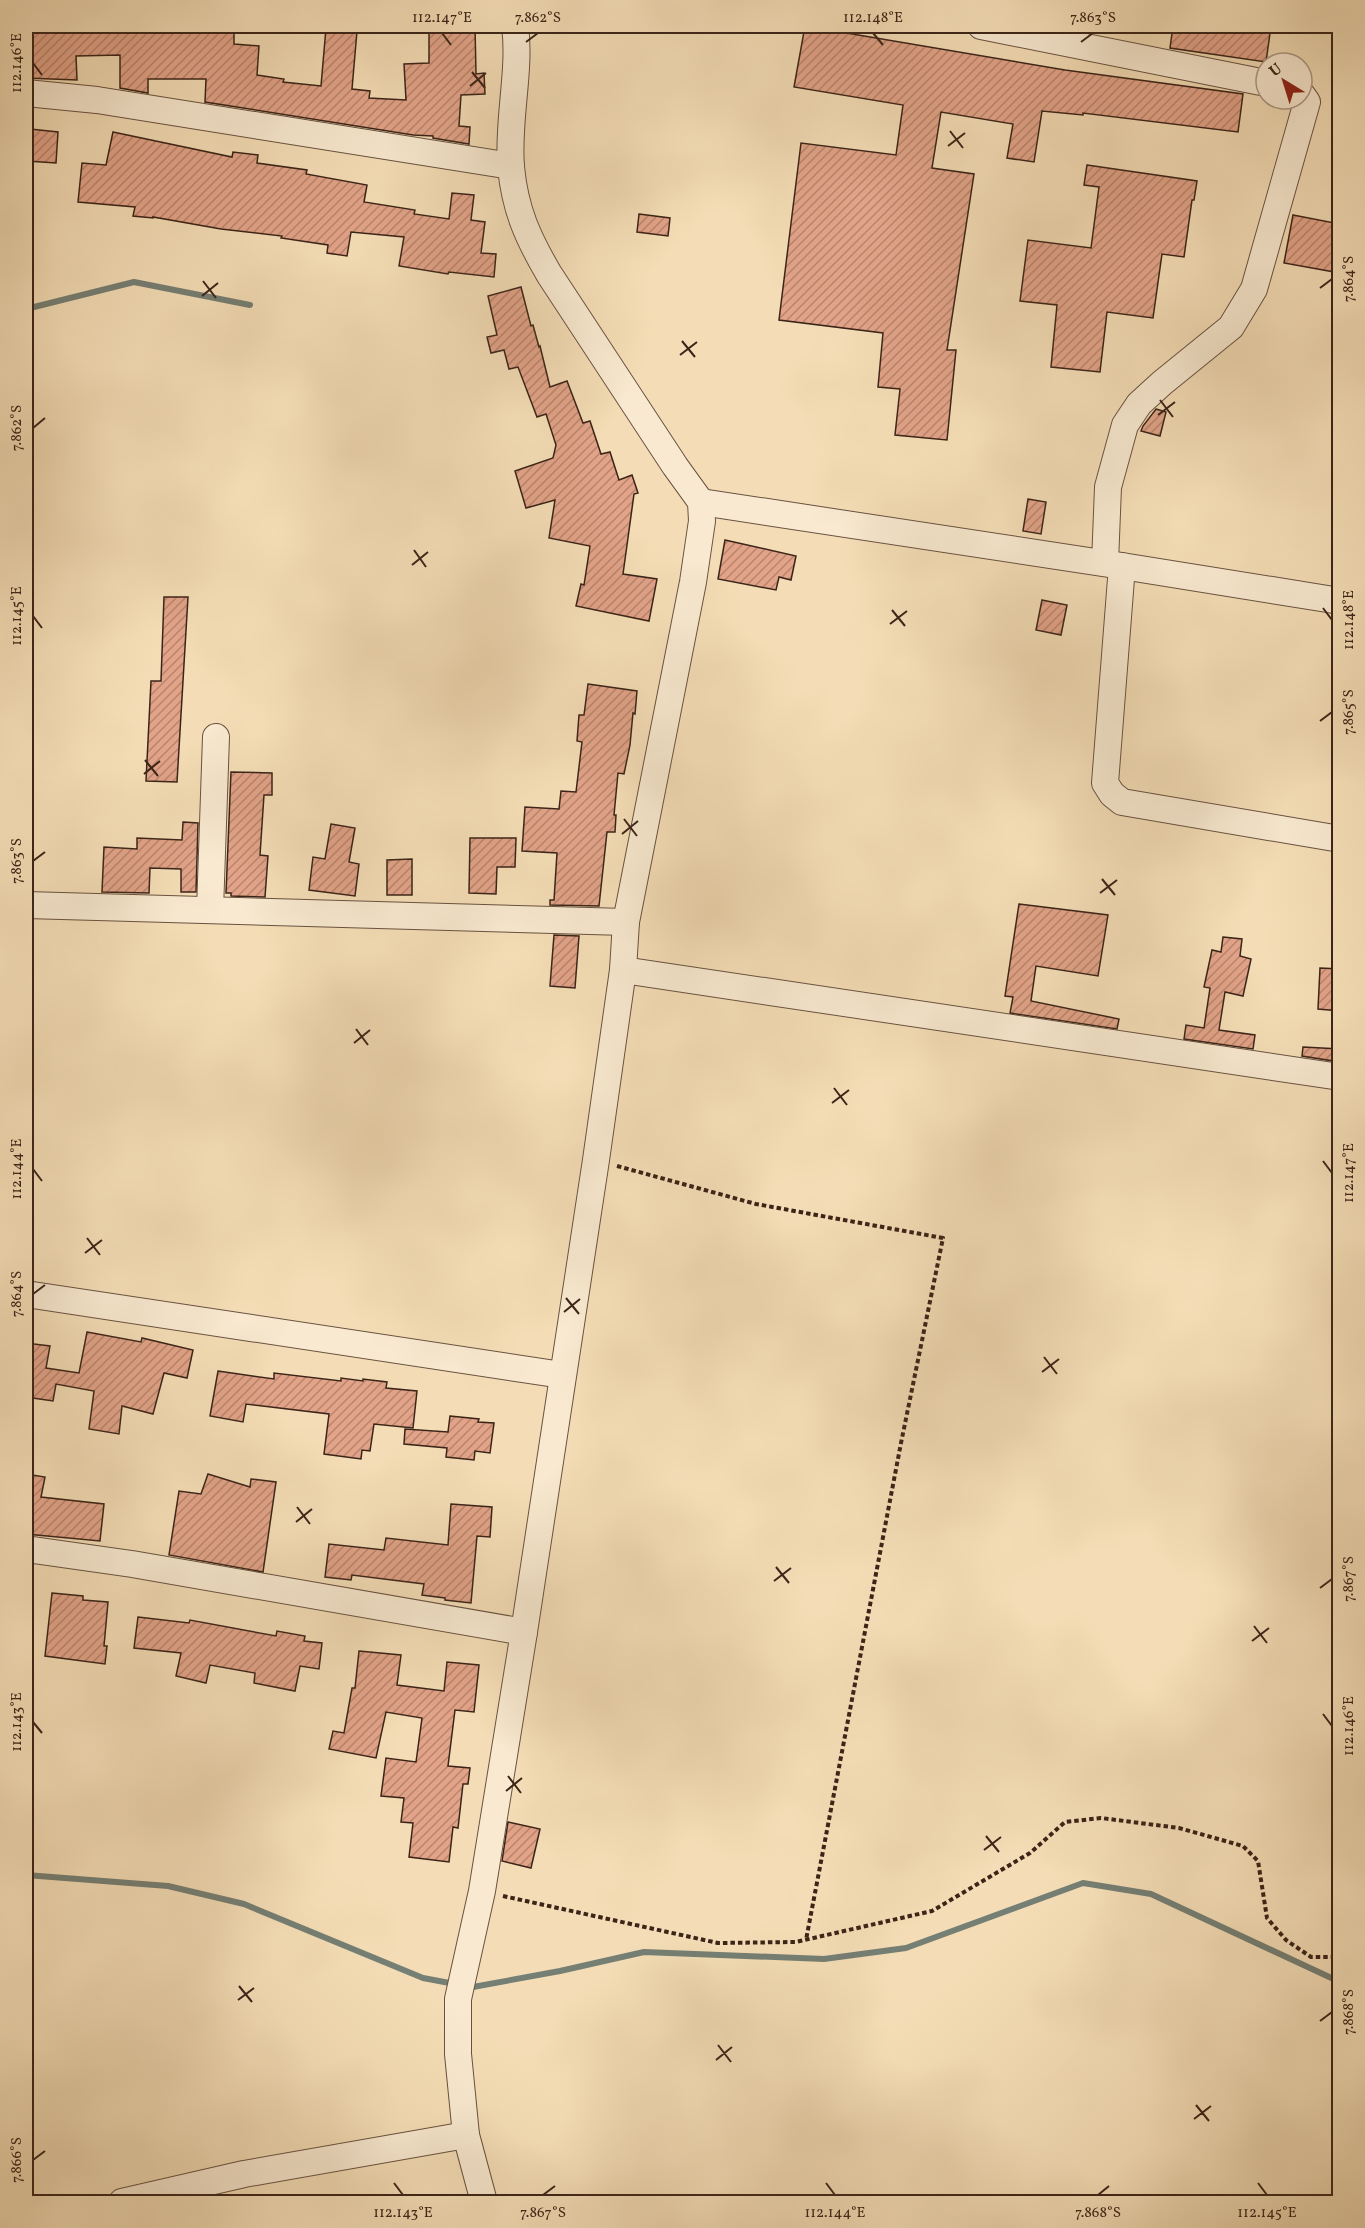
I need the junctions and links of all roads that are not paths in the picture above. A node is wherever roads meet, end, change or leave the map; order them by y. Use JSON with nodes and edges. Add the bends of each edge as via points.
{"nodes":[{"id":1,"x":515,"y":26,"type":"edge"},
{"id":2,"x":981,"y":26,"type":"edge"},
{"id":3,"x":1254,"y":81,"type":"edge"},
{"id":4,"x":26,"y":93,"type":"edge"},
{"id":5,"x":1304,"y":111,"type":"edge"},
{"id":6,"x":511,"y":166,"type":"junction"},
{"id":7,"x":701,"y":502,"type":"junction"},
{"id":8,"x":1114,"y":565,"type":"junction"},
{"id":9,"x":1340,"y":601,"type":"edge"},
{"id":10,"x":216,"y":737,"type":"dead end"},
{"id":11,"x":1340,"y":839,"type":"edge"},
{"id":12,"x":26,"y":905,"type":"edge"},
{"id":13,"x":210,"y":910,"type":"junction"},
{"id":14,"x":626,"y":922,"type":"junction"},
{"id":15,"x":623,"y":970,"type":"junction"},
{"id":16,"x":1340,"y":1077,"type":"edge"},
{"id":17,"x":26,"y":1294,"type":"edge"},
{"id":18,"x":562,"y":1375,"type":"junction"},
{"id":19,"x":26,"y":1549,"type":"edge"},
{"id":20,"x":524,"y":1632,"type":"junction"},
{"id":21,"x":466,"y":2135,"type":"junction"},
{"id":22,"x":122,"y":2202,"type":"edge"},
{"id":23,"x":484,"y":2202,"type":"edge"}],
"edges":[{"from":1,"to":6,"type":"street"},
{"from":2,"to":3,"type":"street"},
{"from":4,"to":6,"type":"street","via":[[97,100]]},
{"from":5,"to":8,"type":"street","via":[[1254,289],[1231,327],[1139,404],[1125,425],[1108,487]]},
{"from":6,"to":7,"type":"street","via":[[518,212],[532,244]]},
{"from":7,"to":8,"type":"street"},
{"from":7,"to":14,"type":"street","via":[[693,582]]},
{"from":8,"to":9,"type":"street"},
{"from":8,"to":11,"type":"street","via":[[1105,783],[1112,794],[1122,802]]},
{"from":10,"to":13,"type":"street"},
{"from":12,"to":13,"type":"street"},
{"from":13,"to":14,"type":"street"},
{"from":14,"to":15,"type":"street"},
{"from":15,"to":16,"type":"street"},
{"from":15,"to":18,"type":"street"},
{"from":17,"to":18,"type":"street"},
{"from":18,"to":20,"type":"street"},
{"from":19,"to":20,"type":"street"},
{"from":20,"to":21,"type":"street","via":[[479,1903],[458,1999],[458,2054]]},
{"from":21,"to":22,"type":"street","via":[[244,2174]]},
{"from":21,"to":23,"type":"street"}]}
